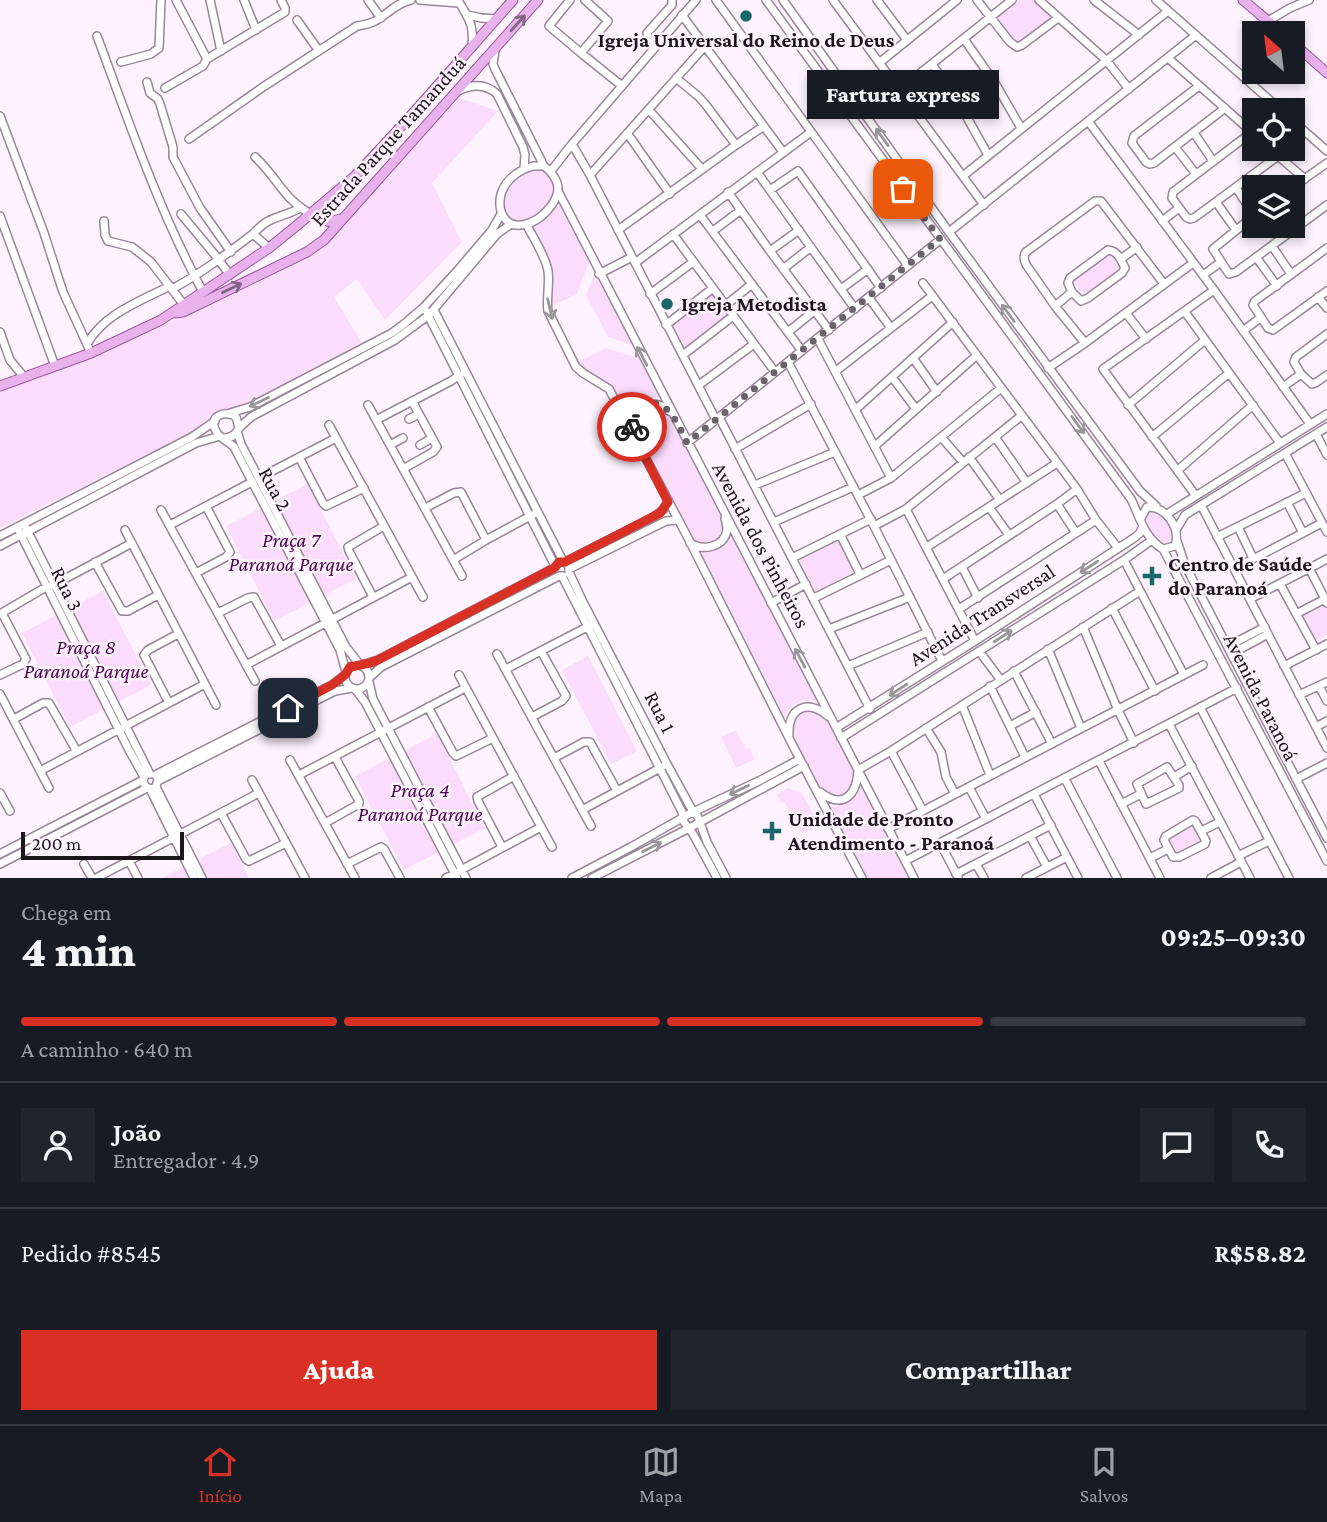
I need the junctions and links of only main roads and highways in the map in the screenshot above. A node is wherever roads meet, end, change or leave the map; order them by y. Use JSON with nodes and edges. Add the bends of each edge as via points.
{"nodes":[{"id":1,"x":513,"y":0,"type":"edge"},
{"id":2,"x":538,"y":0,"type":"edge"},
{"id":3,"x":1243,"y":0,"type":"edge"},
{"id":4,"x":1268,"y":21,"type":"edge"},
{"id":5,"x":1306,"y":54,"type":"edge"},
{"id":6,"x":1327,"y":73,"type":"edge"},
{"id":7,"x":326,"y":201,"type":"junction"},
{"id":8,"x":343,"y":218,"type":"junction"},
{"id":9,"x":170,"y":314,"type":"junction"},
{"id":10,"x":0,"y":386,"type":"edge"}],
"edges":[{"from":1,"to":7,"type":"main road","name":"Estrada Parque Tamanduá","via":[[354,177]]},
{"from":8,"to":2,"type":"main road","name":"Estrada Parque Tamanduá","one_way":true},
{"from":3,"to":4,"type":"main road"},
{"from":5,"to":6,"type":"main road"},
{"from":7,"to":8,"type":"main road","via":[[322,210],[327,222]]},
{"from":7,"to":9,"type":"main road","name":"Estrada Parque Tamanduá","via":[[269,248]]},
{"from":9,"to":8,"type":"main road","name":"Estrada Parque Tamanduá","one_way":true,"via":[[183,312],[307,252]]},
{"from":9,"to":10,"type":"main road","name":"Estrada Parque Tamanduá"}]}
